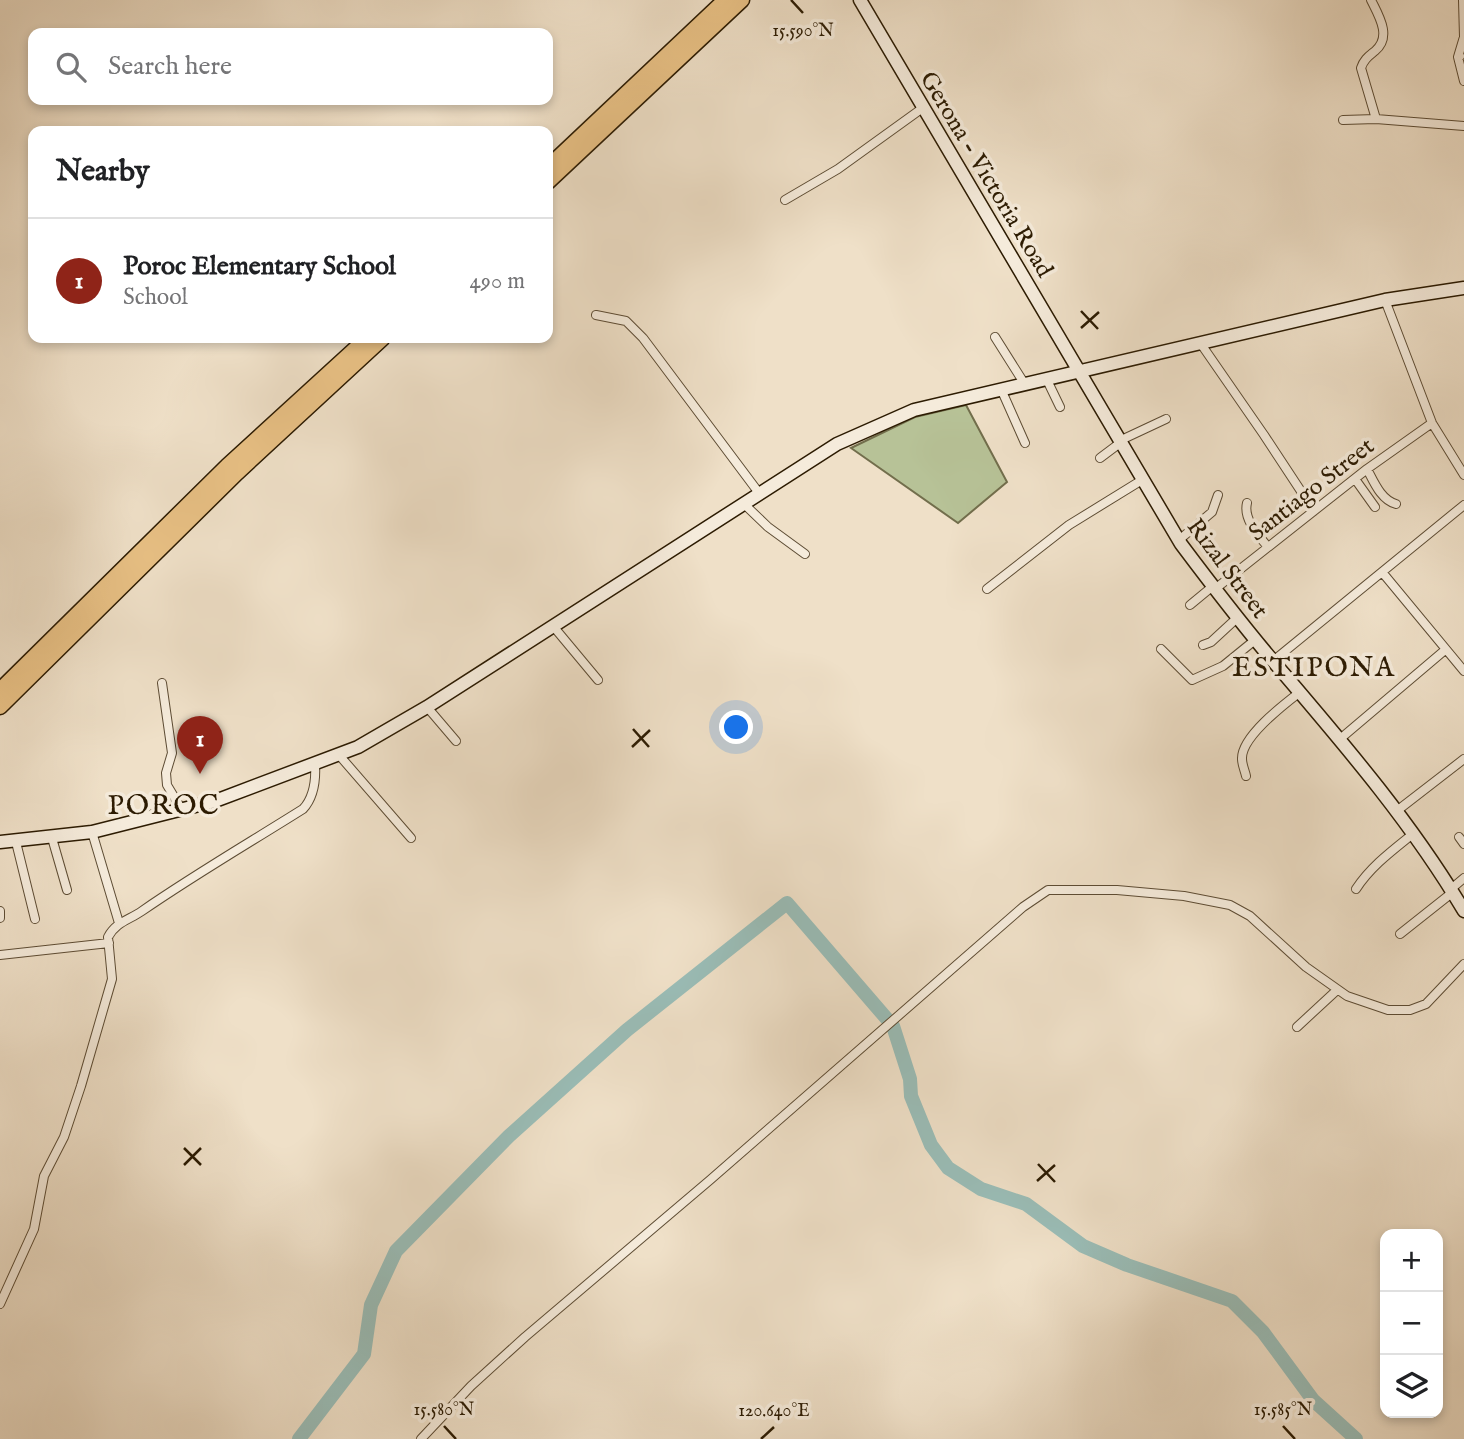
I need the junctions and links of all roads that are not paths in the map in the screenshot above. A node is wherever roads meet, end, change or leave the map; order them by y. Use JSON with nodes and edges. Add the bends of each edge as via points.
{"nodes":[{"id":1,"x":725,"y":0,"type":"edge"},
{"id":2,"x":742,"y":0,"type":"edge"},
{"id":3,"x":859,"y":0,"type":"edge"},
{"id":4,"x":1371,"y":0,"type":"edge"},
{"id":5,"x":1463,"y":0,"type":"edge"},
{"id":6,"x":1461,"y":56,"type":"edge"},
{"id":7,"x":1464,"y":81,"type":"edge"},
{"id":8,"x":924,"y":107,"type":"junction"},
{"id":9,"x":1343,"y":120,"type":"dead end"},
{"id":10,"x":1377,"y":120,"type":"junction"},
{"id":11,"x":1464,"y":126,"type":"edge"},
{"id":12,"x":553,"y":162,"type":"edge"},
{"id":13,"x":553,"y":177,"type":"edge"},
{"id":14,"x":785,"y":200,"type":"dead end"},
{"id":15,"x":1464,"y":288,"type":"edge"},
{"id":16,"x":1385,"y":300,"type":"junction"},
{"id":17,"x":596,"y":315,"type":"dead end"},
{"id":18,"x":995,"y":337,"type":"dead end"},
{"id":19,"x":362,"y":343,"type":"edge"},
{"id":20,"x":378,"y":343,"type":"edge"},
{"id":21,"x":1201,"y":344,"type":"junction"},
{"id":22,"x":1078,"y":370,"type":"junction"},
{"id":23,"x":1046,"y":378,"type":"junction"},
{"id":24,"x":1024,"y":383,"type":"junction"},
{"id":25,"x":1001,"y":389,"type":"junction"},
{"id":26,"x":1060,"y":407,"type":"dead end"},
{"id":27,"x":1166,"y":419,"type":"dead end"},
{"id":28,"x":1432,"y":422,"type":"junction"},
{"id":29,"x":1120,"y":442,"type":"junction"},
{"id":30,"x":1025,"y":443,"type":"dead end"},
{"id":31,"x":1100,"y":458,"type":"dead end"},
{"id":32,"x":1367,"y":469,"type":"junction"},
{"id":33,"x":1464,"y":475,"type":"edge"},
{"id":34,"x":1355,"y":479,"type":"junction"},
{"id":35,"x":1142,"y":480,"type":"junction"},
{"id":36,"x":759,"y":493,"type":"junction"},
{"id":37,"x":1218,"y":495,"type":"dead end"},
{"id":38,"x":743,"y":503,"type":"junction"},
{"id":39,"x":1247,"y":503,"type":"dead end"},
{"id":40,"x":1396,"y":504,"type":"dead end"},
{"id":41,"x":1464,"y":505,"type":"edge"},
{"id":42,"x":1375,"y":507,"type":"dead end"},
{"id":43,"x":1314,"y":511,"type":"junction"},
{"id":44,"x":1179,"y":540,"type":"junction"},
{"id":45,"x":1268,"y":547,"type":"junction"},
{"id":46,"x":805,"y":554,"type":"dead end"},
{"id":47,"x":1382,"y":572,"type":"junction"},
{"id":48,"x":1214,"y":587,"type":"junction"},
{"id":49,"x":987,"y":589,"type":"dead end"},
{"id":50,"x":1190,"y":605,"type":"dead end"},
{"id":51,"x":1237,"y":618,"type":"junction"},
{"id":52,"x":553,"y":626,"type":"junction"},
{"id":53,"x":1255,"y":640,"type":"junction"},
{"id":54,"x":1203,"y":645,"type":"dead end"},
{"id":55,"x":1161,"y":649,"type":"dead end"},
{"id":56,"x":1445,"y":650,"type":"junction"},
{"id":57,"x":1273,"y":661,"type":"junction"},
{"id":58,"x":1464,"y":671,"type":"edge"},
{"id":59,"x":598,"y":680,"type":"dead end"},
{"id":60,"x":162,"y":683,"type":"dead end"},
{"id":61,"x":0,"y":690,"type":"edge"},
{"id":62,"x":1300,"y":692,"type":"junction"},
{"id":63,"x":0,"y":706,"type":"edge"},
{"id":64,"x":427,"y":707,"type":"junction"},
{"id":65,"x":1340,"y":739,"type":"junction"},
{"id":66,"x":456,"y":741,"type":"dead end"},
{"id":67,"x":339,"y":755,"type":"junction"},
{"id":68,"x":316,"y":764,"type":"junction"},
{"id":69,"x":1462,"y":765,"type":"edge"},
{"id":70,"x":1246,"y":776,"type":"dead end"},
{"id":71,"x":182,"y":810,"type":"junction"},
{"id":72,"x":1398,"y":810,"type":"junction"},
{"id":73,"x":92,"y":832,"type":"junction"},
{"id":74,"x":1414,"y":833,"type":"junction"},
{"id":75,"x":52,"y":838,"type":"junction"},
{"id":76,"x":411,"y":838,"type":"dead end"},
{"id":77,"x":0,"y":842,"type":"edge"},
{"id":78,"x":16,"y":842,"type":"junction"},
{"id":79,"x":1464,"y":878,"type":"edge"},
{"id":80,"x":1356,"y":889,"type":"dead end"},
{"id":81,"x":67,"y":890,"type":"dead end"},
{"id":82,"x":1452,"y":890,"type":"junction"},
{"id":83,"x":0,"y":911,"type":"edge"},
{"id":84,"x":1464,"y":911,"type":"edge"},
{"id":85,"x":0,"y":918,"type":"edge"},
{"id":86,"x":35,"y":919,"type":"dead end"},
{"id":87,"x":119,"y":923,"type":"junction"},
{"id":88,"x":1400,"y":934,"type":"dead end"},
{"id":89,"x":108,"y":943,"type":"junction"},
{"id":90,"x":0,"y":955,"type":"edge"},
{"id":91,"x":1464,"y":964,"type":"edge"},
{"id":92,"x":1338,"y":989,"type":"junction"},
{"id":93,"x":1297,"y":1027,"type":"dead end"},
{"id":94,"x":0,"y":1304,"type":"edge"},
{"id":95,"x":421,"y":1439,"type":"edge"}],
"edges":[{"from":1,"to":12,"type":"highway"},
{"from":2,"to":13,"type":"highway"},
{"from":3,"to":8,"type":"street","name":"Gerona - Victoria Road"},
{"from":4,"to":10,"type":"street","via":[[1385,35],[1362,68]]},
{"from":5,"to":6,"type":"street"},
{"from":6,"to":7,"type":"street"},
{"from":8,"to":14,"type":"street","via":[[838,169]]},
{"from":8,"to":22,"type":"street","name":"Gerona - Victoria Road"},
{"from":9,"to":10,"type":"street"},
{"from":10,"to":11,"type":"street"},
{"from":15,"to":16,"type":"street"},
{"from":16,"to":21,"type":"street"},
{"from":16,"to":28,"type":"street"},
{"from":17,"to":36,"type":"street","via":[[626,321],[643,338]]},
{"from":18,"to":24,"type":"street"},
{"from":19,"to":61,"type":"highway","via":[[227,466]]},
{"from":20,"to":63,"type":"highway"},
{"from":21,"to":22,"type":"street"},
{"from":21,"to":43,"type":"street"},
{"from":22,"to":23,"type":"street"},
{"from":22,"to":29,"type":"street","name":"Rizal Street"},
{"from":23,"to":24,"type":"street"},
{"from":23,"to":26,"type":"street"},
{"from":24,"to":25,"type":"street"},
{"from":25,"to":30,"type":"street"},
{"from":25,"to":36,"type":"street","via":[[914,410],[859,433]]},
{"from":27,"to":29,"type":"street"},
{"from":28,"to":32,"type":"street","name":"Santiago Street"},
{"from":28,"to":33,"type":"street"},
{"from":29,"to":31,"type":"street"},
{"from":29,"to":35,"type":"street","name":"Rizal Street"},
{"from":32,"to":34,"type":"street","name":"Santiago Street"},
{"from":32,"to":40,"type":"street","via":[[1384,497]]},
{"from":34,"to":42,"type":"street"},
{"from":34,"to":43,"type":"street","name":"Santiago Street"},
{"from":35,"to":44,"type":"street","name":"Rizal Street"},
{"from":35,"to":49,"type":"street","via":[[1069,526]]},
{"from":36,"to":38,"type":"street"},
{"from":37,"to":44,"type":"street","via":[[1212,512]]},
{"from":38,"to":46,"type":"street"},
{"from":38,"to":52,"type":"street"},
{"from":39,"to":45,"type":"street","via":[[1252,525]]},
{"from":41,"to":47,"type":"street"},
{"from":43,"to":45,"type":"street","name":"Santiago Street"},
{"from":44,"to":48,"type":"street","name":"Rizal Street"},
{"from":45,"to":48,"type":"street","name":"Santiago Street"},
{"from":47,"to":56,"type":"street"},
{"from":47,"to":57,"type":"street"},
{"from":48,"to":50,"type":"street","name":"Santiago Street"},
{"from":48,"to":51,"type":"street","name":"Rizal Street"},
{"from":51,"to":53,"type":"street","name":"Rizal Street"},
{"from":51,"to":54,"type":"street"},
{"from":52,"to":59,"type":"street"},
{"from":52,"to":64,"type":"street"},
{"from":53,"to":55,"type":"street","via":[[1223,666],[1192,680]]},
{"from":53,"to":57,"type":"street","name":"Rizal Street"},
{"from":56,"to":58,"type":"street"},
{"from":56,"to":65,"type":"street"},
{"from":57,"to":62,"type":"street","name":"Rizal Street"},
{"from":60,"to":71,"type":"street","via":[[172,753],[167,785]]},
{"from":62,"to":65,"type":"street","name":"Rizal Street"},
{"from":62,"to":70,"type":"street","via":[[1270,717],[1246,748],[1241,757]]},
{"from":64,"to":66,"type":"street"},
{"from":64,"to":67,"type":"street"},
{"from":65,"to":72,"type":"street","name":"Rizal Street"},
{"from":67,"to":68,"type":"street"},
{"from":67,"to":76,"type":"street"},
{"from":68,"to":71,"type":"street"},
{"from":68,"to":87,"type":"street","via":[[315,784],[303,809]]},
{"from":69,"to":72,"type":"street"},
{"from":71,"to":73,"type":"street"},
{"from":72,"to":74,"type":"street","name":"Rizal Street"},
{"from":73,"to":75,"type":"street"},
{"from":73,"to":87,"type":"street"},
{"from":74,"to":80,"type":"street","via":[[1385,856]]},
{"from":74,"to":82,"type":"street","name":"Rizal Street"},
{"from":75,"to":78,"type":"street"},
{"from":75,"to":81,"type":"street"},
{"from":77,"to":78,"type":"street"},
{"from":78,"to":86,"type":"street"},
{"from":79,"to":82,"type":"street"},
{"from":82,"to":84,"type":"street","name":"Rizal Street"},
{"from":82,"to":88,"type":"street"},
{"from":83,"to":85,"type":"street"},
{"from":87,"to":89,"type":"street","via":[[110,932]]},
{"from":89,"to":90,"type":"street"},
{"from":89,"to":94,"type":"street","via":[[112,979],[72,1116],[44,1175],[34,1229]]},
{"from":91,"to":92,"type":"street","via":[[1426,1004],[1410,1010],[1388,1010]]},
{"from":92,"to":93,"type":"street"},
{"from":92,"to":95,"type":"street","via":[[1250,916],[1230,905],[1117,890],[1048,890],[525,1337]]}]}
